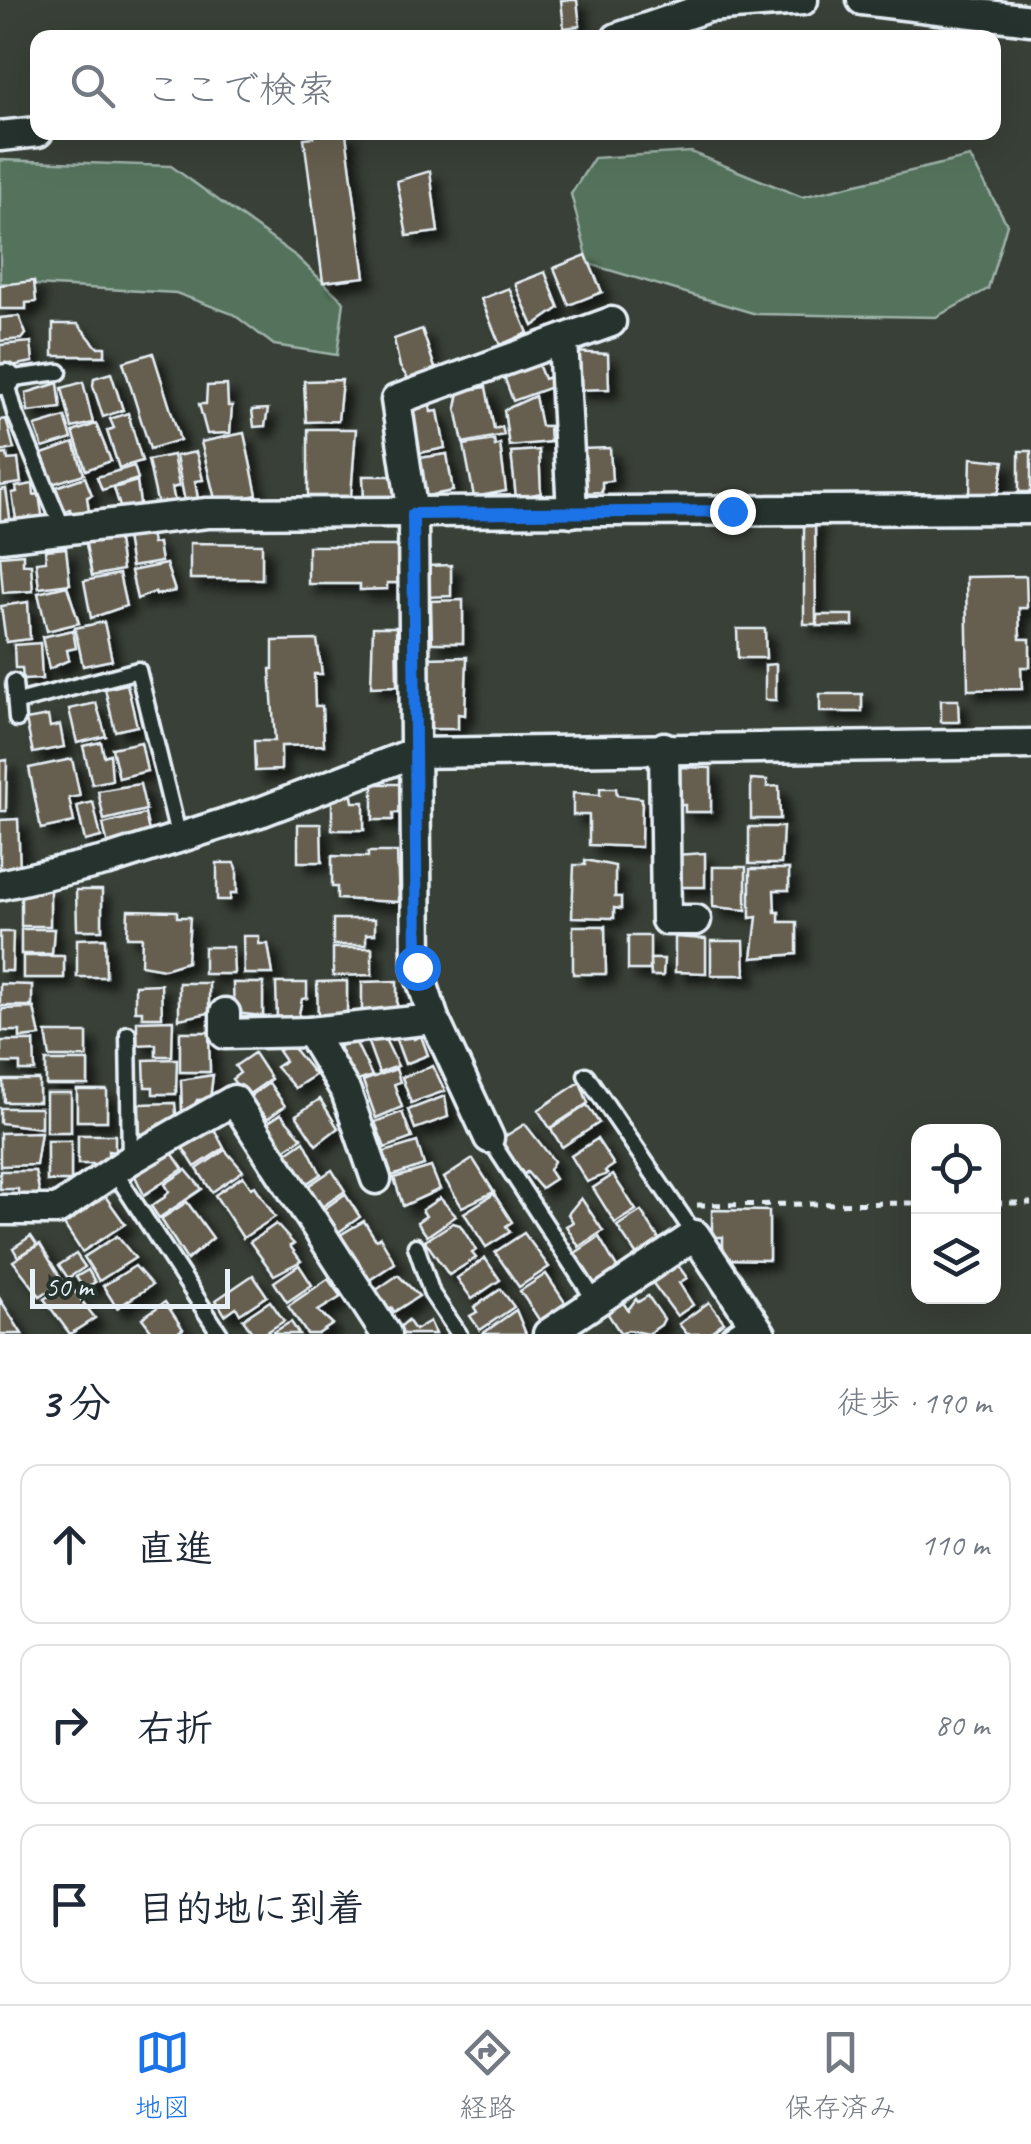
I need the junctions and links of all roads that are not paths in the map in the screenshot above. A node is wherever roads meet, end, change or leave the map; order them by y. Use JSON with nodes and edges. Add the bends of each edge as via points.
{"nodes":[{"id":1,"x":803,"y":0,"type":"edge"},
{"id":2,"x":862,"y":0,"type":"edge"},
{"id":3,"x":1031,"y":20,"type":"edge"},
{"id":4,"x":640,"y":30,"type":"edge"},
{"id":5,"x":30,"y":133,"type":"edge"},
{"id":6,"x":0,"y":136,"type":"edge"},
{"id":7,"x":611,"y":322,"type":"dead end"},
{"id":8,"x":563,"y":340,"type":"junction"},
{"id":9,"x":59,"y":372,"type":"dead end"},
{"id":10,"x":3,"y":380,"type":"edge"},
{"id":11,"x":1031,"y":509,"type":"edge"},
{"id":12,"x":572,"y":512,"type":"junction"},
{"id":13,"x":413,"y":514,"type":"junction"},
{"id":14,"x":63,"y":529,"type":"junction"},
{"id":15,"x":0,"y":537,"type":"edge"},
{"id":16,"x":14,"y":682,"type":"dead end"},
{"id":17,"x":18,"y":702,"type":"junction"},
{"id":18,"x":17,"y":719,"type":"dead end"},
{"id":19,"x":1031,"y":744,"type":"edge"},
{"id":20,"x":664,"y":747,"type":"junction"},
{"id":21,"x":413,"y":752,"type":"junction"},
{"id":22,"x":179,"y":838,"type":"junction"},
{"id":23,"x":0,"y":885,"type":"edge"},
{"id":24,"x":696,"y":920,"type":"dead end"},
{"id":25,"x":434,"y":1019,"type":"junction"},
{"id":26,"x":310,"y":1032,"type":"junction"},
{"id":27,"x":128,"y":1034,"type":"dead end"},
{"id":28,"x":225,"y":1034,"type":"dead end"},
{"id":29,"x":586,"y":1075,"type":"dead end"},
{"id":30,"x":489,"y":1138,"type":"joint"},
{"id":31,"x":122,"y":1165,"type":"junction"},
{"id":32,"x":376,"y":1179,"type":"dead end"},
{"id":33,"x":0,"y":1210,"type":"edge"},
{"id":34,"x":694,"y":1235,"type":"junction"},
{"id":35,"x":416,"y":1246,"type":"dead end"},
{"id":36,"x":596,"y":1302,"type":"junction"},
{"id":37,"x":747,"y":1329,"type":"edge"},
{"id":38,"x":220,"y":1334,"type":"edge"},
{"id":39,"x":386,"y":1334,"type":"edge"},
{"id":40,"x":459,"y":1334,"type":"edge"},
{"id":41,"x":548,"y":1334,"type":"edge"}],
"edges":[{"from":1,"to":4,"type":"street","via":[[708,6]]},
{"from":2,"to":3,"type":"street"},
{"from":5,"to":6,"type":"street"},
{"from":7,"to":8,"type":"street"},
{"from":8,"to":12,"type":"street"},
{"from":8,"to":13,"type":"street","via":[[396,400]]},
{"from":9,"to":10,"type":"lane"},
{"from":10,"to":14,"type":"lane"},
{"from":11,"to":12,"type":"street"},
{"from":12,"to":13,"type":"street"},
{"from":13,"to":14,"type":"street","via":[[206,513]]},
{"from":13,"to":21,"type":"street"},
{"from":14,"to":15,"type":"street"},
{"from":16,"to":17,"type":"lane"},
{"from":17,"to":18,"type":"lane"},
{"from":17,"to":22,"type":"lane","via":[[138,670]]},
{"from":19,"to":20,"type":"street"},
{"from":20,"to":21,"type":"street"},
{"from":20,"to":24,"type":"street","via":[[666,920]]},
{"from":21,"to":22,"type":"street"},
{"from":21,"to":25,"type":"street","via":[[417,967]]},
{"from":22,"to":23,"type":"street"},
{"from":25,"to":26,"type":"street"},
{"from":25,"to":30,"type":"street"},
{"from":26,"to":28,"type":"street"},
{"from":26,"to":32,"type":"street","via":[[346,1092]]},
{"from":27,"to":31,"type":"lane"},
{"from":29,"to":34,"type":"lane"},
{"from":30,"to":36,"type":"lane"},
{"from":31,"to":33,"type":"street","via":[[57,1210]]},
{"from":31,"to":38,"type":"lane"},
{"from":31,"to":39,"type":"street","via":[[234,1100]]},
{"from":34,"to":36,"type":"street"},
{"from":34,"to":37,"type":"street"},
{"from":35,"to":40,"type":"lane","via":[[432,1294]]},
{"from":36,"to":41,"type":"street"}]}
